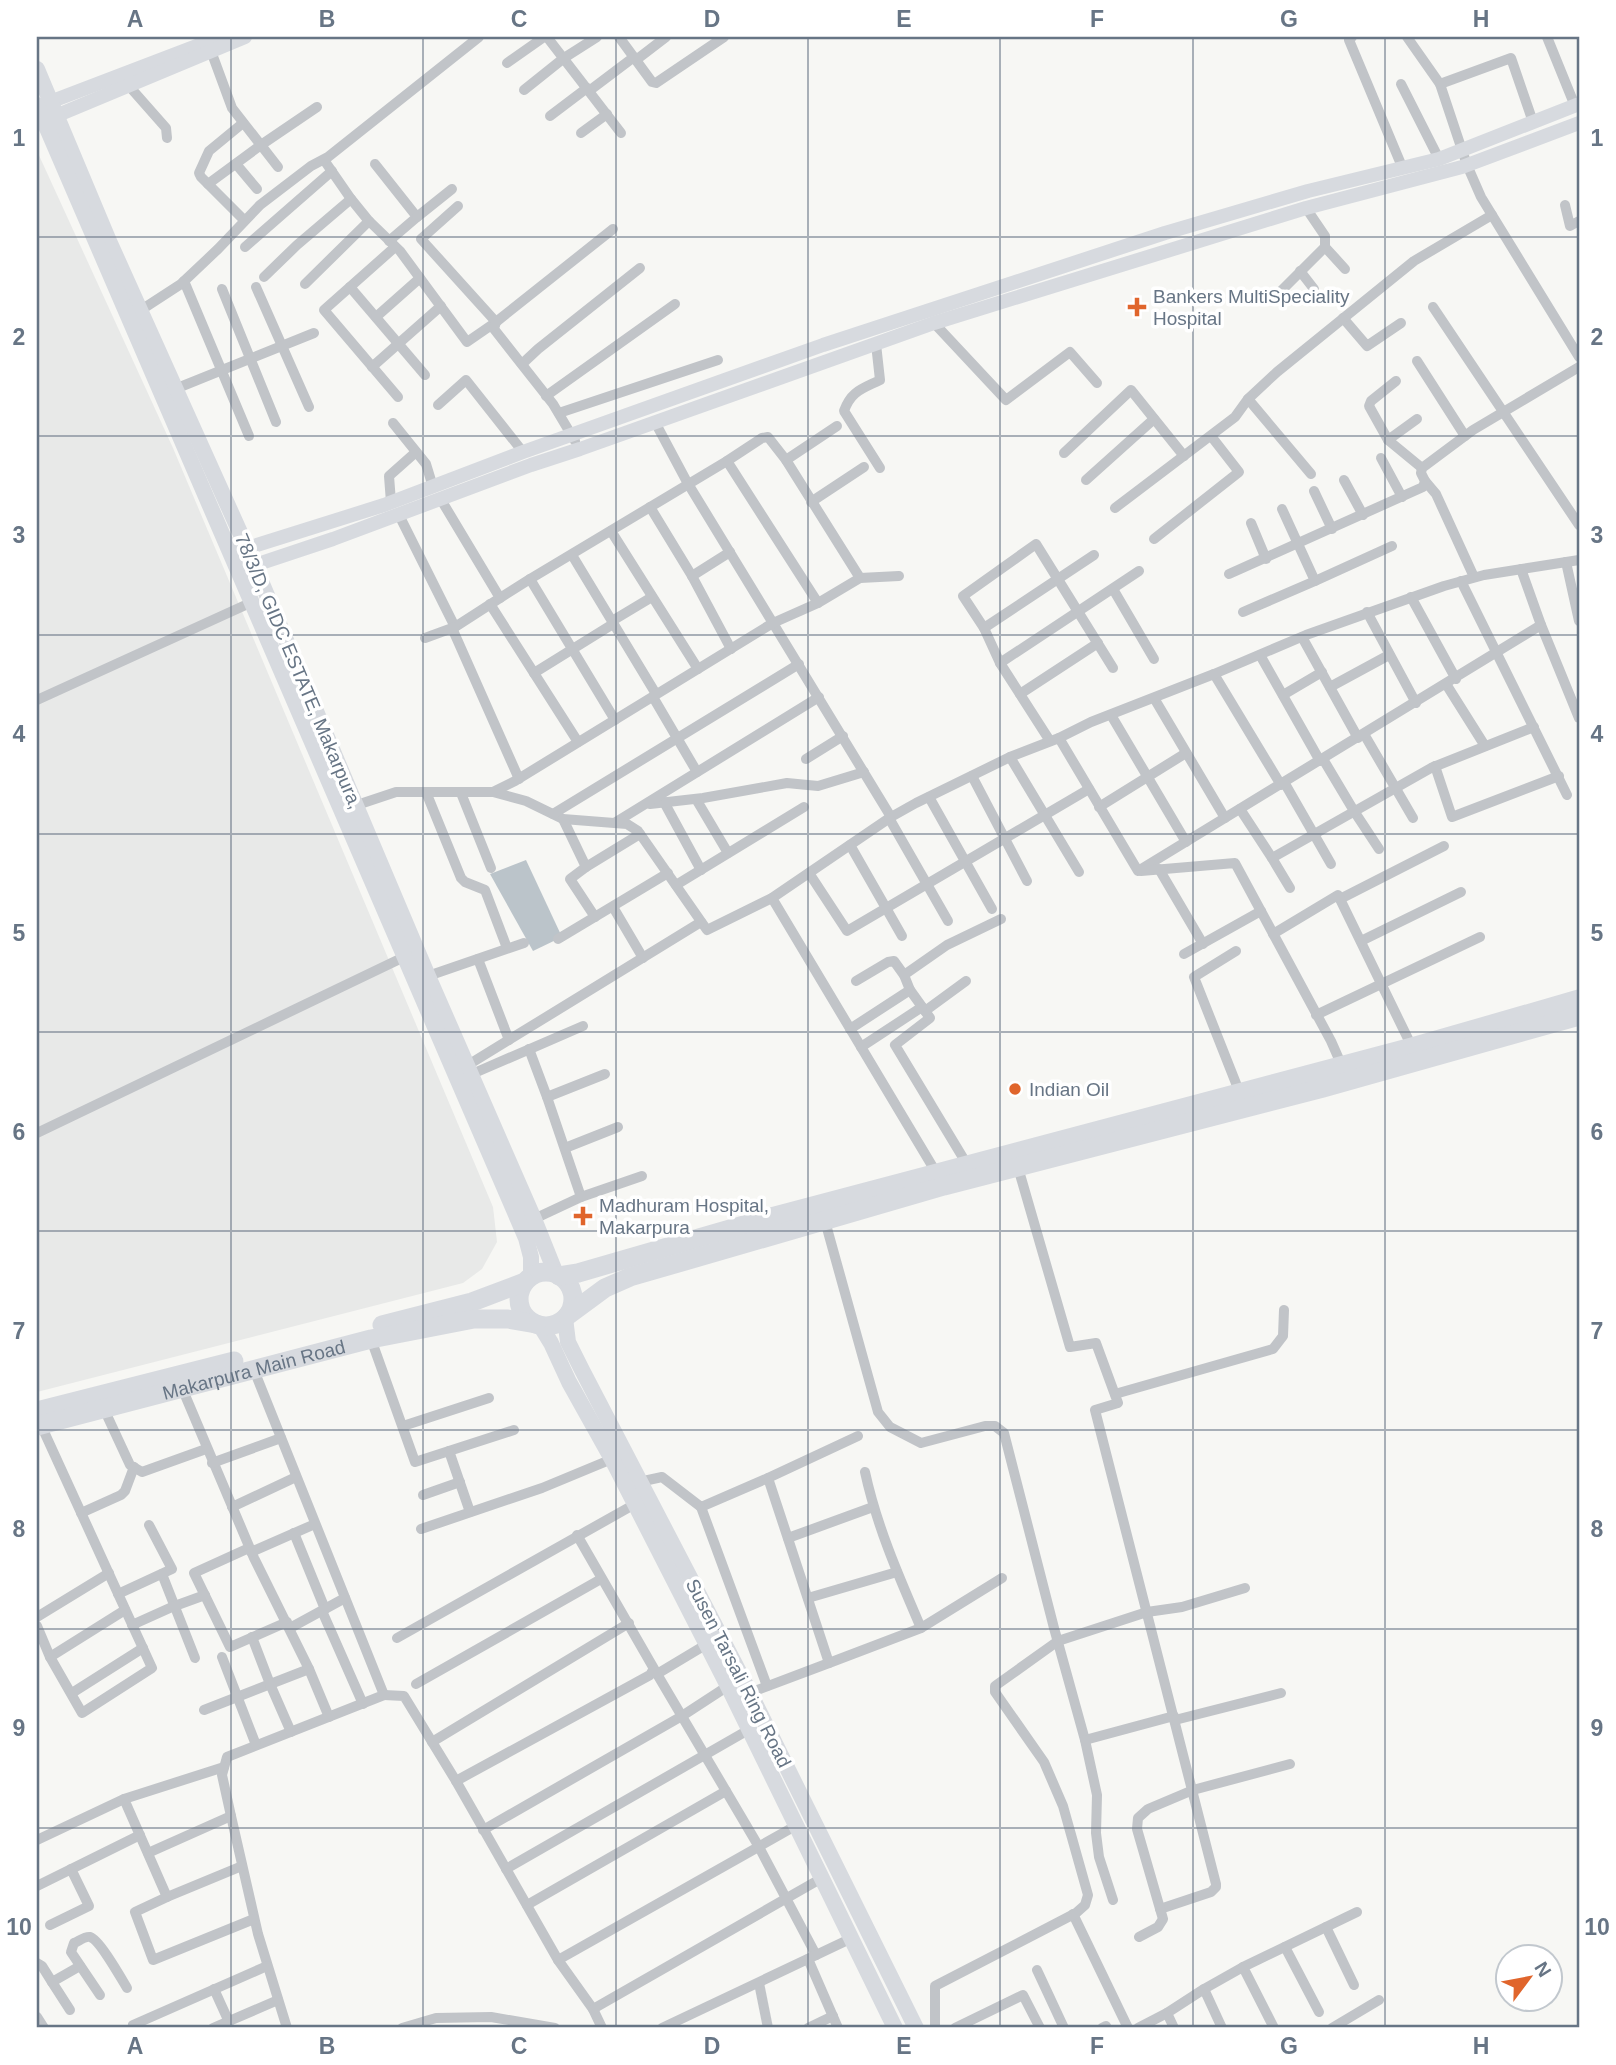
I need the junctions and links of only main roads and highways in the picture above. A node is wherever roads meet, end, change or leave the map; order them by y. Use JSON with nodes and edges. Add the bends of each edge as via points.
{"nodes":[{"id":1,"x":37,"y":69,"type":"edge"},
{"id":2,"x":45,"y":110,"type":"edge"},
{"id":3,"x":245,"y":568,"type":"junction"},
{"id":4,"x":1579,"y":999,"type":"edge"},
{"id":5,"x":1579,"y":1016,"type":"edge"},
{"id":6,"x":1416,"y":1054,"type":"junction"},
{"id":7,"x":1243,"y":1100,"type":"junction"},
{"id":8,"x":1016,"y":1161,"type":"junction"},
{"id":9,"x":557,"y":1275,"type":"junction"},
{"id":10,"x":528,"y":1279,"type":"junction"},
{"id":11,"x":473,"y":1311,"type":"junction"},
{"id":12,"x":566,"y":1317,"type":"junction"},
{"id":13,"x":538,"y":1325,"type":"junction"},
{"id":14,"x":38,"y":1421,"type":"edge"},
{"id":15,"x":738,"y":1692,"type":"junction"},
{"id":16,"x":895,"y":2028,"type":"edge"},
{"id":17,"x":916,"y":2028,"type":"edge"}],
"edges":[{"from":1,"to":2,"type":"main road","name":"78/3/D, GIDC ESTATE, Makarpura,"},
{"from":2,"to":3,"type":"main road","name":"78/3/D, GIDC ESTATE, Makarpura,","via":[[230,554]]},
{"from":2,"to":3,"type":"main road","name":"78/3/D, GIDC ESTATE, Makarpura,","via":[[247,548]]},
{"from":3,"to":9,"type":"main road","name":"78/3/D, GIDC ESTATE, Makarpura,","via":[[357,806]]},
{"from":3,"to":10,"type":"main road","name":"78/3/D, GIDC ESTATE, Makarpura,","via":[[250,603],[526,1238],[531,1257]]},
{"from":4,"to":6,"type":"highway"},
{"from":5,"to":6,"type":"highway"},
{"from":6,"to":7,"type":"highway"},
{"from":6,"to":7,"type":"highway","via":[[1342,1066]]},
{"from":7,"to":8,"type":"highway"},
{"from":8,"to":9,"type":"highway","via":[[968,1166]]},
{"from":8,"to":12,"type":"highway","via":[[630,1277],[605,1288]]},
{"from":9,"to":10,"type":"highway","via":[[539,1273]]},
{"from":9,"to":12,"type":"highway","via":[[572,1292]]},
{"from":10,"to":11,"type":"highway"},
{"from":10,"to":13,"type":"highway","via":[[519,1306],[528,1320]]},
{"from":11,"to":13,"type":"highway"},
{"from":11,"to":14,"type":"highway","name":"Makarpura Main Road"},
{"from":11,"to":14,"type":"highway","name":"Makarpura Main Road","via":[[104,1409]]},
{"from":12,"to":13,"type":"highway","via":[[553,1325]]},
{"from":12,"to":15,"type":"main road","name":"Susen Tarsali Ring Road","via":[[568,1342]]},
{"from":13,"to":15,"type":"main road","name":"Susen Tarsali Ring Road","via":[[707,1644]]},
{"from":15,"to":16,"type":"main road","name":"Susen Tarsali Ring Road","via":[[750,1729]]},
{"from":15,"to":17,"type":"main road","name":"Susen Tarsali Ring Road"}]}
